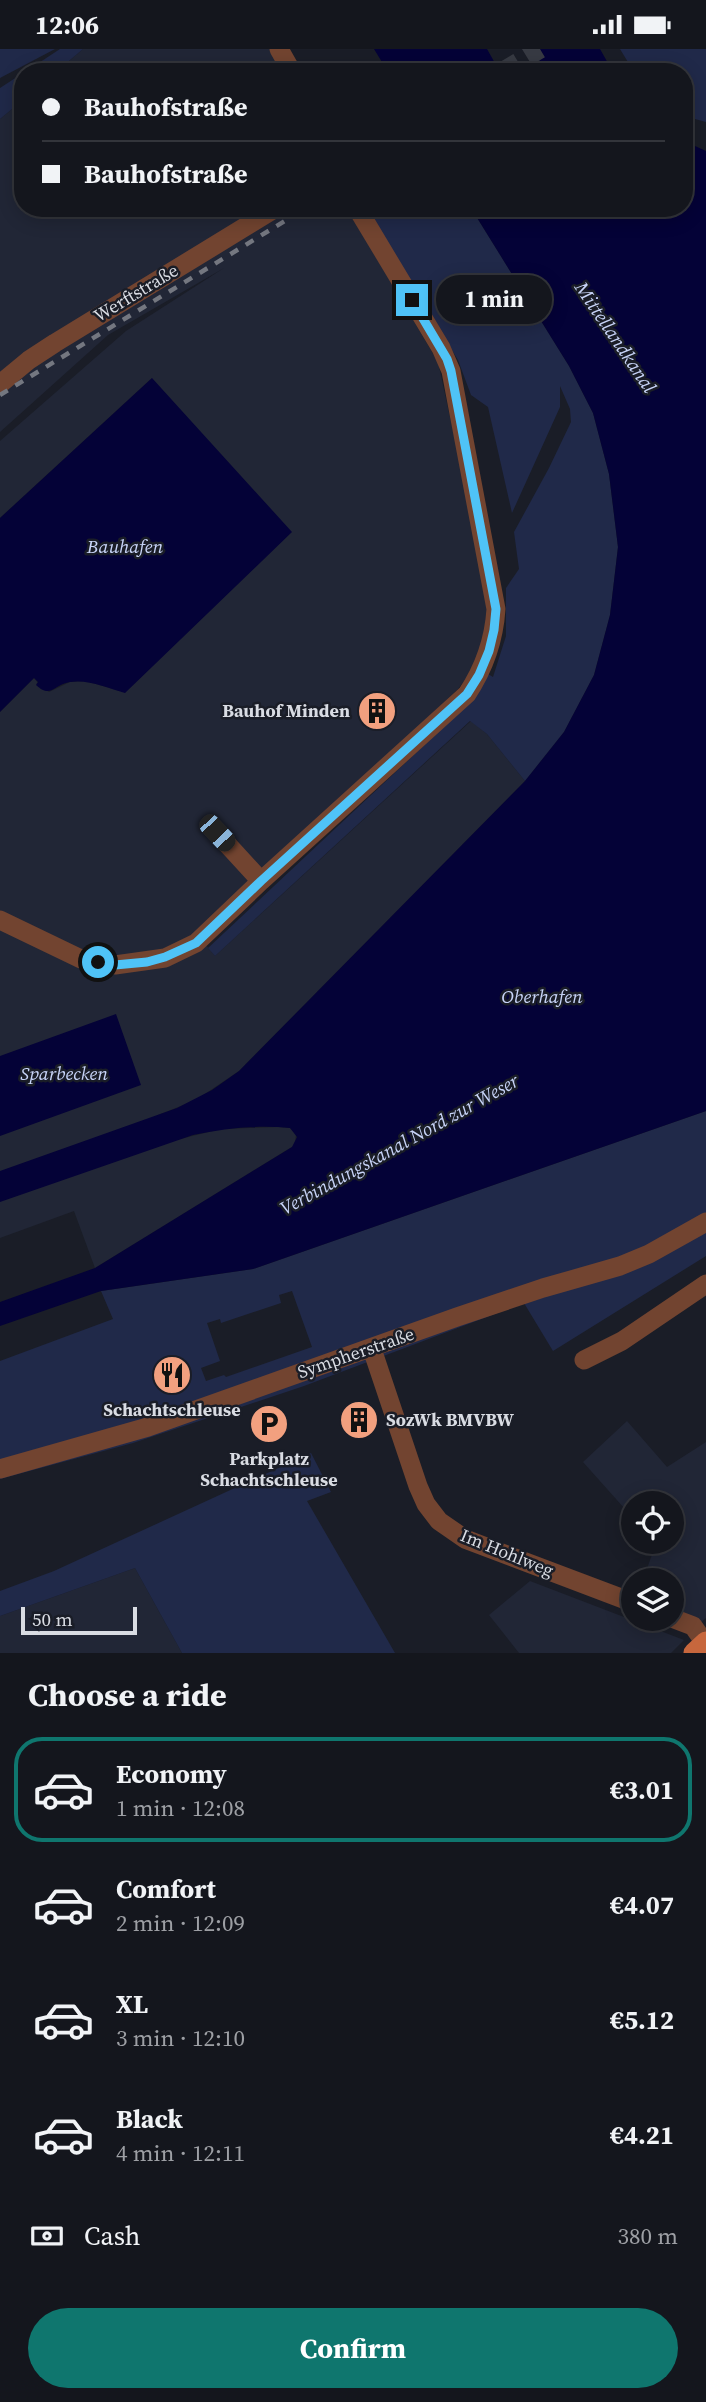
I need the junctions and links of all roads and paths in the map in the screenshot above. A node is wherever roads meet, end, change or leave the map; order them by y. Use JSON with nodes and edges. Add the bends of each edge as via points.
{"nodes":[{"id":1,"x":261,"y":217,"type":"edge"},
{"id":2,"x":362,"y":217,"type":"edge"},
{"id":3,"x":0,"y":384,"type":"edge"},
{"id":4,"x":217,"y":833,"type":"dead end"},
{"id":5,"x":261,"y":881,"type":"junction"},
{"id":6,"x":0,"y":920,"type":"edge"},
{"id":7,"x":706,"y":1222,"type":"edge"},
{"id":8,"x":706,"y":1284,"type":"edge"},
{"id":9,"x":372,"y":1349,"type":"junction"},
{"id":10,"x":584,"y":1360,"type":"dead end"},
{"id":11,"x":0,"y":1469,"type":"edge"},
{"id":12,"x":621,"y":1598,"type":"edge"},
{"id":13,"x":684,"y":1623,"type":"edge"},
{"id":14,"x":702,"y":1646,"type":"edge"}],
"edges":[{"from":1,"to":3,"type":"street","name":"Werftstraße","via":[[55,343]]},
{"from":2,"to":5,"type":"street","via":[[447,359],[489,568],[496,609],[494,630],[479,675],[467,694]]},
{"from":4,"to":5,"type":"street"},
{"from":5,"to":6,"type":"street","via":[[196,943],[147,962],[115,965],[81,959]]},
{"from":7,"to":9,"type":"street","name":"Sympherstraße","via":[[620,1266],[531,1292]]},
{"from":8,"to":10,"type":"street","via":[[622,1341]]},
{"from":9,"to":11,"type":"street","name":"Sympherstraße","via":[[148,1427]]},
{"from":9,"to":12,"type":"street","name":"Im Hohlweg","via":[[418,1486],[439,1521],[465,1539]]},
{"from":13,"to":14,"type":"street","via":[[693,1626]]}]}
